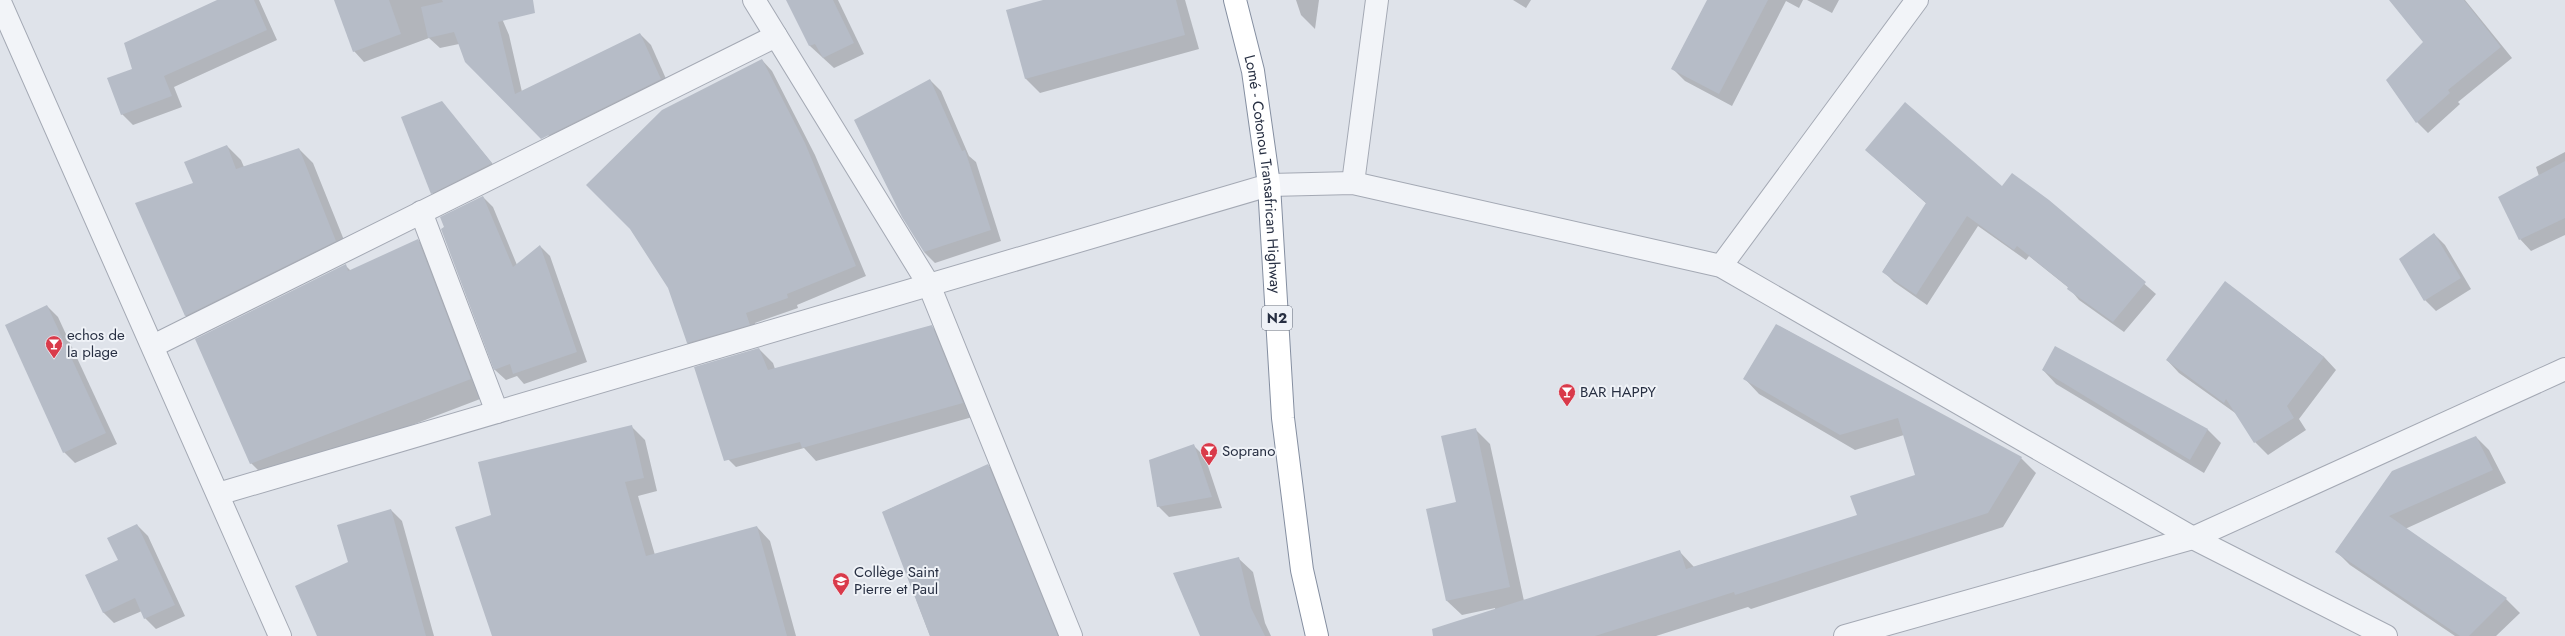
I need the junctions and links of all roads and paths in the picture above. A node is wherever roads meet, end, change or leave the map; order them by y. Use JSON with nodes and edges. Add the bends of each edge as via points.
{"nodes":[{"id":1,"x":754,"y":0,"type":"edge"},
{"id":2,"x":1235,"y":0,"type":"edge"},
{"id":3,"x":1377,"y":0,"type":"edge"},
{"id":4,"x":1917,"y":0,"type":"edge"},
{"id":5,"x":0,"y":2,"type":"edge"},
{"id":6,"x":776,"y":36,"type":"junction"},
{"id":7,"x":1353,"y":183,"type":"junction"},
{"id":8,"x":1269,"y":185,"type":"junction"},
{"id":9,"x":421,"y":212,"type":"junction"},
{"id":10,"x":1721,"y":266,"type":"junction"},
{"id":11,"x":929,"y":285,"type":"junction"},
{"id":12,"x":153,"y":346,"type":"junction"},
{"id":13,"x":2565,"y":369,"type":"edge"},
{"id":14,"x":496,"y":412,"type":"junction"},
{"id":15,"x":218,"y":494,"type":"junction"},
{"id":16,"x":2193,"y":538,"type":"junction"},
{"id":17,"x":280,"y":636,"type":"edge"},
{"id":18,"x":1071,"y":636,"type":"edge"},
{"id":19,"x":1317,"y":636,"type":"edge"},
{"id":20,"x":1845,"y":636,"type":"edge"},
{"id":21,"x":2386,"y":636,"type":"edge"}],
"edges":[{"from":1,"to":6,"type":"street"},
{"from":2,"to":8,"type":"highway","name":"Lomé - Cotonou Transafrican Highway","number":"N2","via":[[1253,71]]},
{"from":3,"to":7,"type":"street"},
{"from":4,"to":10,"type":"street"},
{"from":5,"to":12,"type":"street"},
{"from":6,"to":9,"type":"street"},
{"from":6,"to":11,"type":"street"},
{"from":7,"to":8,"type":"street"},
{"from":7,"to":10,"type":"street"},
{"from":8,"to":11,"type":"street"},
{"from":8,"to":19,"type":"highway","name":"Lomé - Cotonou Transafrican Highway","number":"N2","via":[[1283,418],[1302,570]]},
{"from":9,"to":12,"type":"street"},
{"from":9,"to":14,"type":"street"},
{"from":10,"to":16,"type":"street"},
{"from":11,"to":14,"type":"street"},
{"from":11,"to":18,"type":"street"},
{"from":12,"to":15,"type":"street"},
{"from":13,"to":16,"type":"street"},
{"from":14,"to":15,"type":"street"},
{"from":15,"to":17,"type":"street"},
{"from":16,"to":20,"type":"street"},
{"from":16,"to":21,"type":"street"}]}
